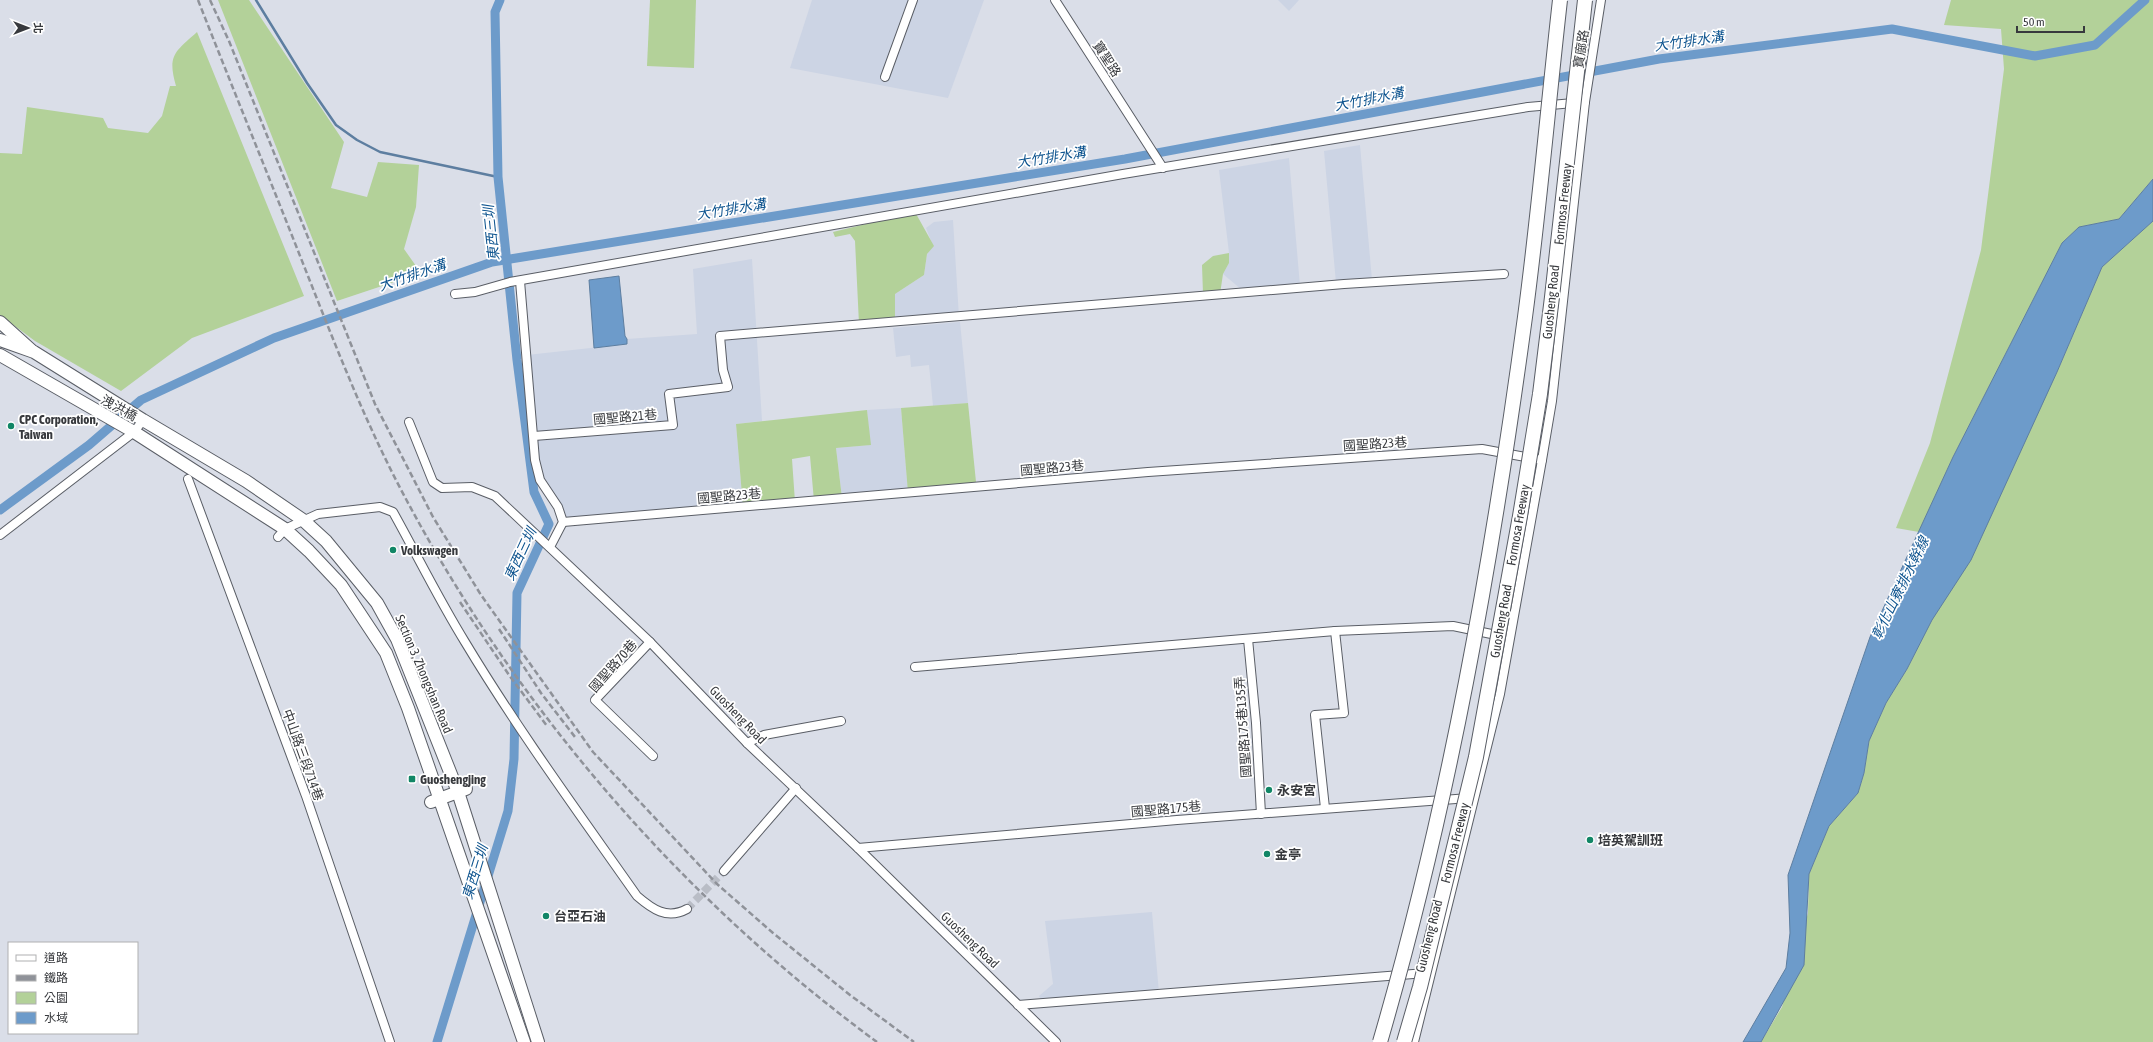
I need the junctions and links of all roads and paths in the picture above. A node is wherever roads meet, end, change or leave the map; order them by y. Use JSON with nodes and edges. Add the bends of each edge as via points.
{"nodes":[{"id":1,"x":913,"y":0,"type":"edge"},
{"id":2,"x":1055,"y":0,"type":"edge"},
{"id":3,"x":1560,"y":0,"type":"edge"},
{"id":4,"x":1584,"y":0,"type":"edge"},
{"id":5,"x":1601,"y":0,"type":"edge"},
{"id":6,"x":885,"y":77,"type":"dead end"},
{"id":7,"x":1585,"y":102,"type":"junction"},
{"id":8,"x":1163,"y":168,"type":"junction"},
{"id":9,"x":1504,"y":274,"type":"dead end"},
{"id":10,"x":520,"y":281,"type":"junction"},
{"id":11,"x":455,"y":294,"type":"dead end"},
{"id":12,"x":0,"y":322,"type":"edge"},
{"id":13,"x":0,"y":340,"type":"edge"},
{"id":14,"x":34,"y":352,"type":"junction"},
{"id":15,"x":0,"y":355,"type":"edge"},
{"id":16,"x":141,"y":419,"type":"junction"},
{"id":17,"x":409,"y":422,"type":"dead end"},
{"id":18,"x":133,"y":432,"type":"junction"},
{"id":19,"x":534,"y":436,"type":"junction"},
{"id":20,"x":1542,"y":460,"type":"junction"},
{"id":21,"x":188,"y":479,"type":"dead end"},
{"id":22,"x":303,"y":520,"type":"junction"},
{"id":23,"x":563,"y":522,"type":"junction"},
{"id":24,"x":281,"y":533,"type":"junction"},
{"id":25,"x":0,"y":535,"type":"edge"},
{"id":26,"x":550,"y":547,"type":"junction"},
{"id":27,"x":1335,"y":631,"type":"junction"},
{"id":28,"x":1510,"y":637,"type":"junction"},
{"id":29,"x":1248,"y":639,"type":"junction"},
{"id":30,"x":650,"y":642,"type":"junction"},
{"id":31,"x":915,"y":667,"type":"dead end"},
{"id":32,"x":841,"y":721,"type":"dead end"},
{"id":33,"x":747,"y":743,"type":"junction"},
{"id":34,"x":653,"y":756,"type":"dead end"},
{"id":35,"x":796,"y":788,"type":"junction"},
{"id":36,"x":462,"y":791,"type":"junction"},
{"id":37,"x":1476,"y":798,"type":"junction"},
{"id":38,"x":435,"y":800,"type":"junction"},
{"id":39,"x":1325,"y":808,"type":"junction"},
{"id":40,"x":1261,"y":814,"type":"junction"},
{"id":41,"x":858,"y":848,"type":"junction"},
{"id":42,"x":724,"y":871,"type":"tunnel mouth"},
{"id":43,"x":687,"y":909,"type":"tunnel mouth"},
{"id":44,"x":1432,"y":972,"type":"junction"},
{"id":45,"x":1018,"y":1005,"type":"junction"},
{"id":46,"x":390,"y":1042,"type":"edge"},
{"id":47,"x":524,"y":1042,"type":"edge"},
{"id":48,"x":538,"y":1042,"type":"edge"},
{"id":49,"x":1056,"y":1042,"type":"edge"},
{"id":50,"x":1380,"y":1042,"type":"edge"},
{"id":51,"x":1404,"y":1042,"type":"edge"},
{"id":52,"x":1414,"y":1042,"type":"edge"}],
"edges":[{"from":1,"to":6,"type":"street"},
{"from":2,"to":8,"type":"street","name":"寶聖路"},
{"from":3,"to":50,"type":"highway","name":"Formosa Freeway","bridge":true,"via":[[1525,317],[1481,605],[1423,881]]},
{"from":4,"to":51,"type":"highway","name":"Formosa Freeway","bridge":true,"via":[[1540,394],[1519,523],[1476,757]]},
{"from":5,"to":7,"type":"street","name":"寶廍路"},
{"from":7,"to":8,"type":"street","via":[[1528,107]]},
{"from":7,"to":20,"type":"street","name":"Guosheng Road","via":[[1552,401]]},
{"from":8,"to":10,"type":"street"},
{"from":9,"to":19,"type":"street","name":"國聖路21巷","via":[[1344,284],[720,336],[723,370],[728,387],[669,394],[673,425]]},
{"from":10,"to":11,"type":"street","via":[[476,292]]},
{"from":10,"to":19,"type":"street"},
{"from":12,"to":14,"type":"main road"},
{"from":13,"to":14,"type":"main road"},
{"from":14,"to":16,"type":"main road","name":"洩洪橋"},
{"from":15,"to":18,"type":"main road","name":"洩洪橋"},
{"from":16,"to":18,"type":"street"},
{"from":16,"to":22,"type":"main road","name":"Section 3, Zhongshan Road","via":[[246,482]]},
{"from":17,"to":26,"type":"street","name":"Guosheng Road","via":[[433,482],[442,488],[472,487],[495,496]]},
{"from":18,"to":24,"type":"main road","name":"Section 3, Zhongshan Road"},
{"from":18,"to":25,"type":"street"},
{"from":19,"to":23,"type":"street","via":[[535,460],[540,480],[558,507]]},
{"from":20,"to":23,"type":"street","name":"國聖路23巷","via":[[1474,449],[1148,472]]},
{"from":20,"to":28,"type":"street","name":"Guosheng Road"},
{"from":21,"to":46,"type":"street","name":"中山路三段714巷","via":[[306,796]]},
{"from":22,"to":24,"type":"street"},
{"from":22,"to":36,"type":"main road","name":"Section 3, Zhongshan Road","via":[[331,546],[377,603],[397,639]]},
{"from":22,"to":43,"type":"street","via":[[318,514],[380,507],[393,512],[464,641],[535,753],[637,896],[658,912],[669,914]]},
{"from":23,"to":26,"type":"street"},
{"from":24,"to":38,"type":"main road","name":"Section 3, Zhongshan Road","via":[[309,551],[341,586],[386,652],[408,708]]},
{"from":26,"to":30,"type":"street","name":"Guosheng Road"},
{"from":27,"to":28,"type":"street","via":[[1453,626]]},
{"from":27,"to":29,"type":"street"},
{"from":27,"to":39,"type":"street","via":[[1344,713],[1315,715]]},
{"from":28,"to":37,"type":"street","name":"Guosheng Road"},
{"from":29,"to":31,"type":"street"},
{"from":29,"to":40,"type":"street","name":"國聖路175巷135弄"},
{"from":30,"to":33,"type":"street","name":"Guosheng Road"},
{"from":30,"to":34,"type":"street","name":"國聖路70巷","via":[[595,700]]},
{"from":32,"to":33,"type":"street","via":[[764,735]]},
{"from":33,"to":35,"type":"street","name":"Guosheng Road"},
{"from":35,"to":41,"type":"street","name":"Guosheng Road"},
{"from":35,"to":42,"type":"street"},
{"from":36,"to":38,"type":"main road"},
{"from":36,"to":48,"type":"main road","name":"Section 3, Zhongshan Road"},
{"from":37,"to":39,"type":"street","name":"國聖路175巷"},
{"from":37,"to":44,"type":"street","name":"Guosheng Road"},
{"from":38,"to":47,"type":"main road","name":"Section 3, Zhongshan Road"},
{"from":39,"to":40,"type":"street","name":"國聖路175巷"},
{"from":40,"to":41,"type":"street","name":"國聖路175巷"},
{"from":41,"to":45,"type":"street","name":"Guosheng Road"},
{"from":44,"to":45,"type":"street"},
{"from":44,"to":52,"type":"street","name":"Guosheng Road"},
{"from":45,"to":49,"type":"street","name":"Guosheng Road"}]}
